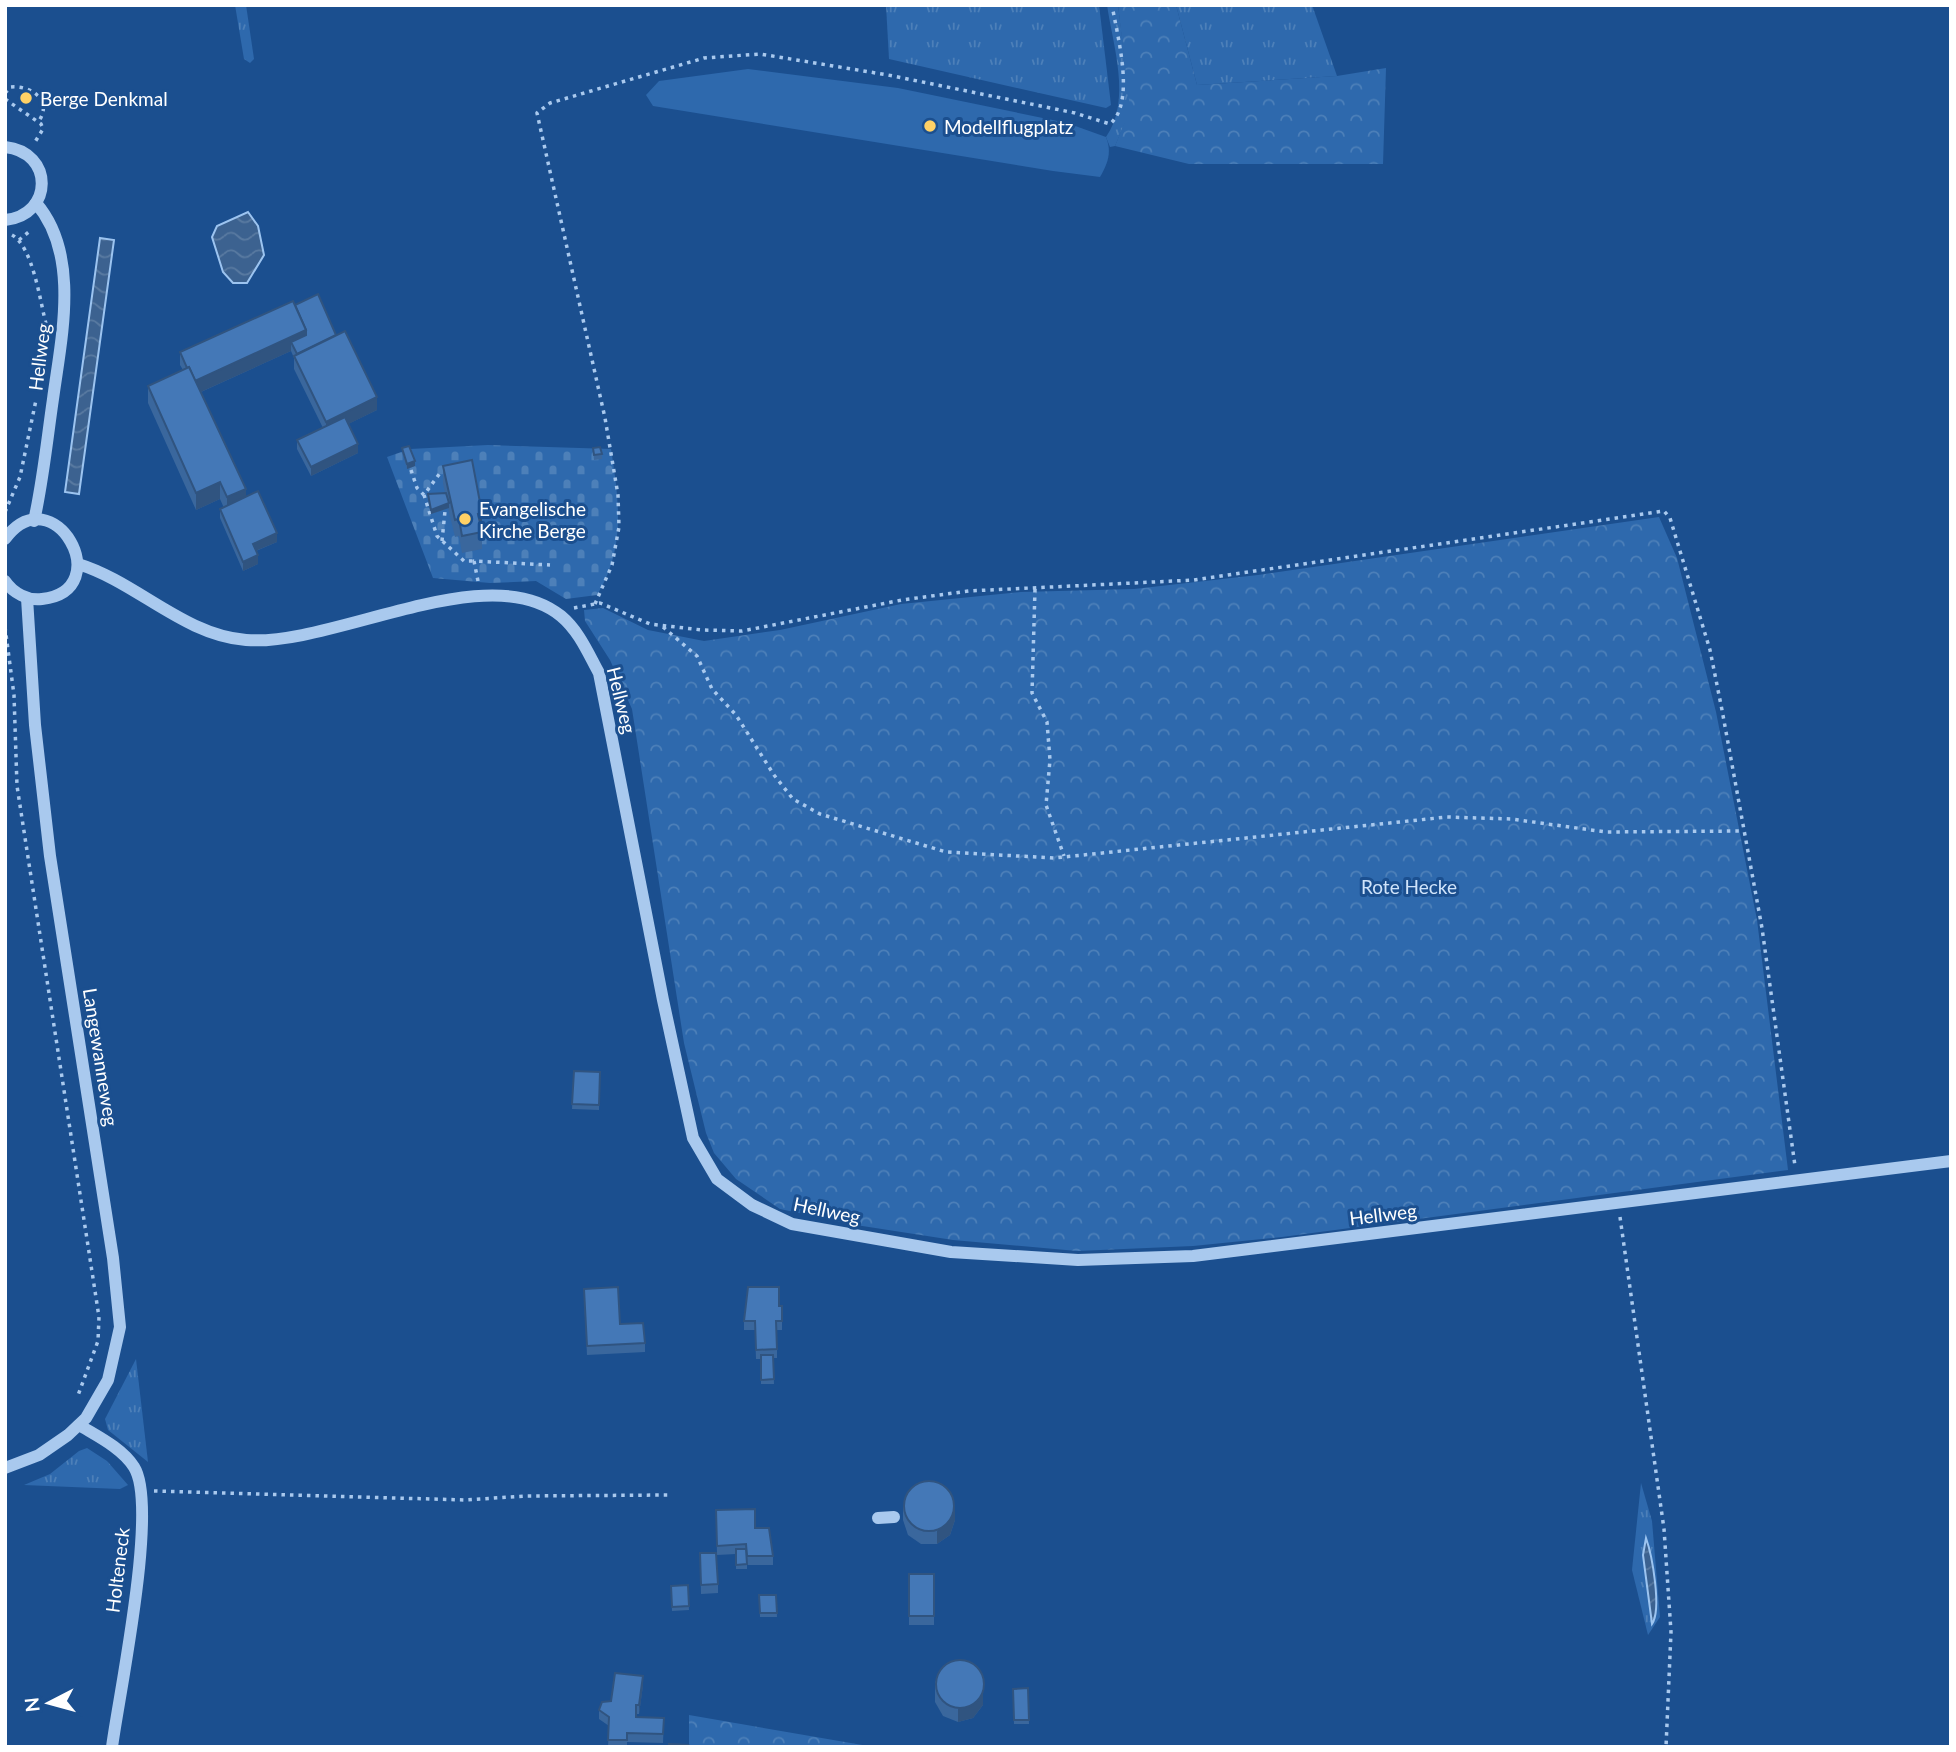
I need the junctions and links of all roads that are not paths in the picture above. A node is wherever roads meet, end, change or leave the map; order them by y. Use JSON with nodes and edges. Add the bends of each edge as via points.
{"nodes":[{"id":1,"x":5,"y":147,"type":"edge"},
{"id":2,"x":36,"y":203,"type":"junction"},
{"id":3,"x":5,"y":220,"type":"edge"},
{"id":4,"x":34,"y":521,"type":"junction"},
{"id":5,"x":5,"y":539,"type":"edge"},
{"id":6,"x":78,"y":564,"type":"junction"},
{"id":7,"x":5,"y":581,"type":"edge"},
{"id":8,"x":27,"y":598,"type":"junction"},
{"id":9,"x":1951,"y":1161,"type":"edge"},
{"id":10,"x":82,"y":1421,"type":"junction"},
{"id":11,"x":5,"y":1468,"type":"edge"},
{"id":12,"x":894,"y":1517,"type":"dead end"},
{"id":13,"x":878,"y":1518,"type":"dead end"},
{"id":14,"x":112,"y":1747,"type":"edge"}],
"edges":[{"from":1,"to":2,"type":"street","via":[[18,149],[35,162],[42,183]]},
{"from":2,"to":3,"type":"street","via":[[18,218]]},
{"from":2,"to":4,"type":"street","name":"Hellweg","via":[[57,247],[64,291]]},
{"from":4,"to":5,"type":"street"},
{"from":4,"to":6,"type":"street","via":[[58,526],[67,533]]},
{"from":6,"to":8,"type":"street","via":[[65,590],[40,600]]},
{"from":6,"to":9,"type":"street","name":"Hellweg","via":[[102,571],[208,632],[246,640],[291,639],[423,606],[480,597],[528,600],[561,616],[577,632],[599,673],[693,1138],[718,1179],[752,1205],[792,1224],[991,1256],[1078,1260],[1193,1256]]},
{"from":7,"to":8,"type":"street"},
{"from":8,"to":10,"type":"street","name":"Langewanneweg","via":[[50,856],[119,1301],[116,1358]]},
{"from":10,"to":11,"type":"street","name":"Langewanneweg","via":[[39,1455]]},
{"from":10,"to":14,"type":"street","name":"Holteneck","via":[[135,1468],[141,1490],[141,1542]]},
{"from":12,"to":13,"type":"street"}]}
